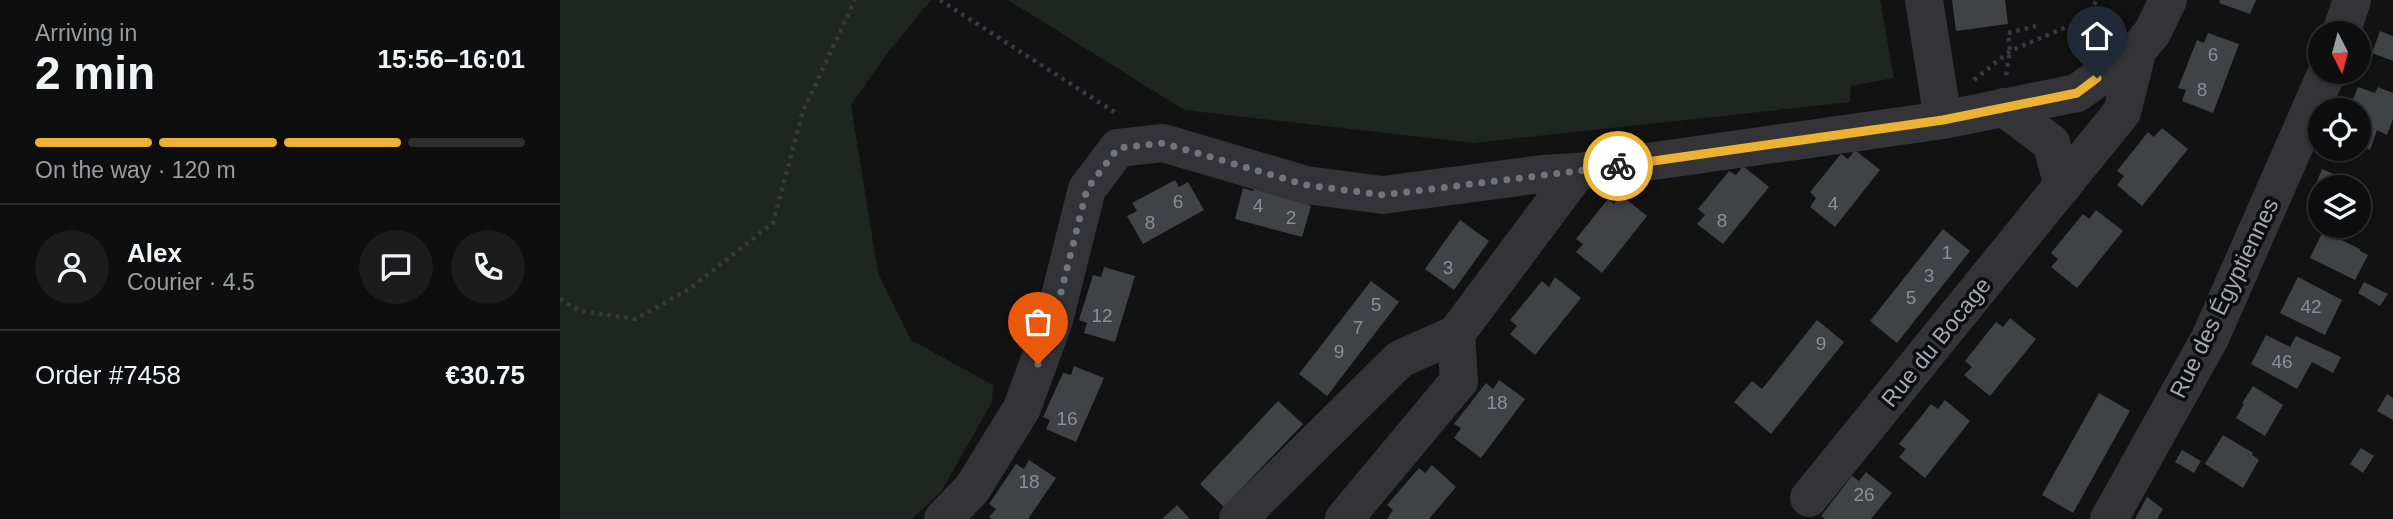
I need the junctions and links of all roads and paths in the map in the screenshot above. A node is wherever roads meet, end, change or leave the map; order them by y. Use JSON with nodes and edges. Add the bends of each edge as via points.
{"nodes":[{"id":1,"x":855,"y":0,"type":"edge"},
{"id":2,"x":940,"y":0,"type":"edge"},
{"id":3,"x":1924,"y":0,"type":"edge"},
{"id":4,"x":2097,"y":0,"type":"edge"},
{"id":5,"x":2168,"y":0,"type":"edge"},
{"id":6,"x":2352,"y":0,"type":"edge"},
{"id":7,"x":2345,"y":21,"type":"edge"},
{"id":8,"x":2036,"y":26,"type":"dead end"},
{"id":9,"x":2138,"y":49,"type":"junction"},
{"id":10,"x":2011,"y":51,"type":"junction"},
{"id":11,"x":2322,"y":84,"type":"edge"},
{"id":12,"x":2003,"y":107,"type":"junction"},
{"id":13,"x":1941,"y":109,"type":"junction"},
{"id":14,"x":1163,"y":143,"type":"junction"},
{"id":15,"x":1577,"y":172,"type":"junction"},
{"id":16,"x":2063,"y":186,"type":"junction"},
{"id":17,"x":560,"y":299,"type":"edge"},
{"id":18,"x":1456,"y":334,"type":"junction"},
{"id":19,"x":1809,"y":498,"type":"dead end"},
{"id":20,"x":943,"y":519,"type":"edge"},
{"id":21,"x":1238,"y":519,"type":"edge"},
{"id":22,"x":1344,"y":519,"type":"edge"},
{"id":23,"x":2109,"y":519,"type":"edge"}],
"edges":[{"from":1,"to":17,"type":"path","via":[[803,111],[773,223],[691,288],[636,320],[580,311]]},
{"from":2,"to":14,"type":"path"},
{"from":3,"to":13,"type":"street"},
{"from":4,"to":10,"type":"path","via":[[2082,20]]},
{"from":5,"to":9,"type":"street","name":"Rue du Bocage","via":[[2152,33]]},
{"from":6,"to":7,"type":"street"},
{"from":8,"to":10,"type":"path","via":[[2008,33]]},
{"from":9,"to":12,"type":"street","via":[[2077,93]]},
{"from":9,"to":16,"type":"street","name":"Rue du Bocage","via":[[2122,112]]},
{"from":10,"to":12,"type":"path"},
{"from":10,"to":13,"type":"path"},
{"from":11,"to":23,"type":"street","name":"Rue des Égyptiennes","via":[[2210,338]]},
{"from":12,"to":13,"type":"street"},
{"from":12,"to":16,"type":"street","via":[[2051,143]]},
{"from":13,"to":15,"type":"street"},
{"from":14,"to":15,"type":"street","via":[[1306,185],[1383,195]]},
{"from":14,"to":20,"type":"street","via":[[1118,148],[1087,189],[1054,320],[1022,408],[972,489]]},
{"from":15,"to":18,"type":"street"},
{"from":16,"to":19,"type":"street","name":"Rue du Bocage"},
{"from":18,"to":21,"type":"street","via":[[1400,359]]},
{"from":18,"to":22,"type":"street","via":[[1460,381]]}]}
